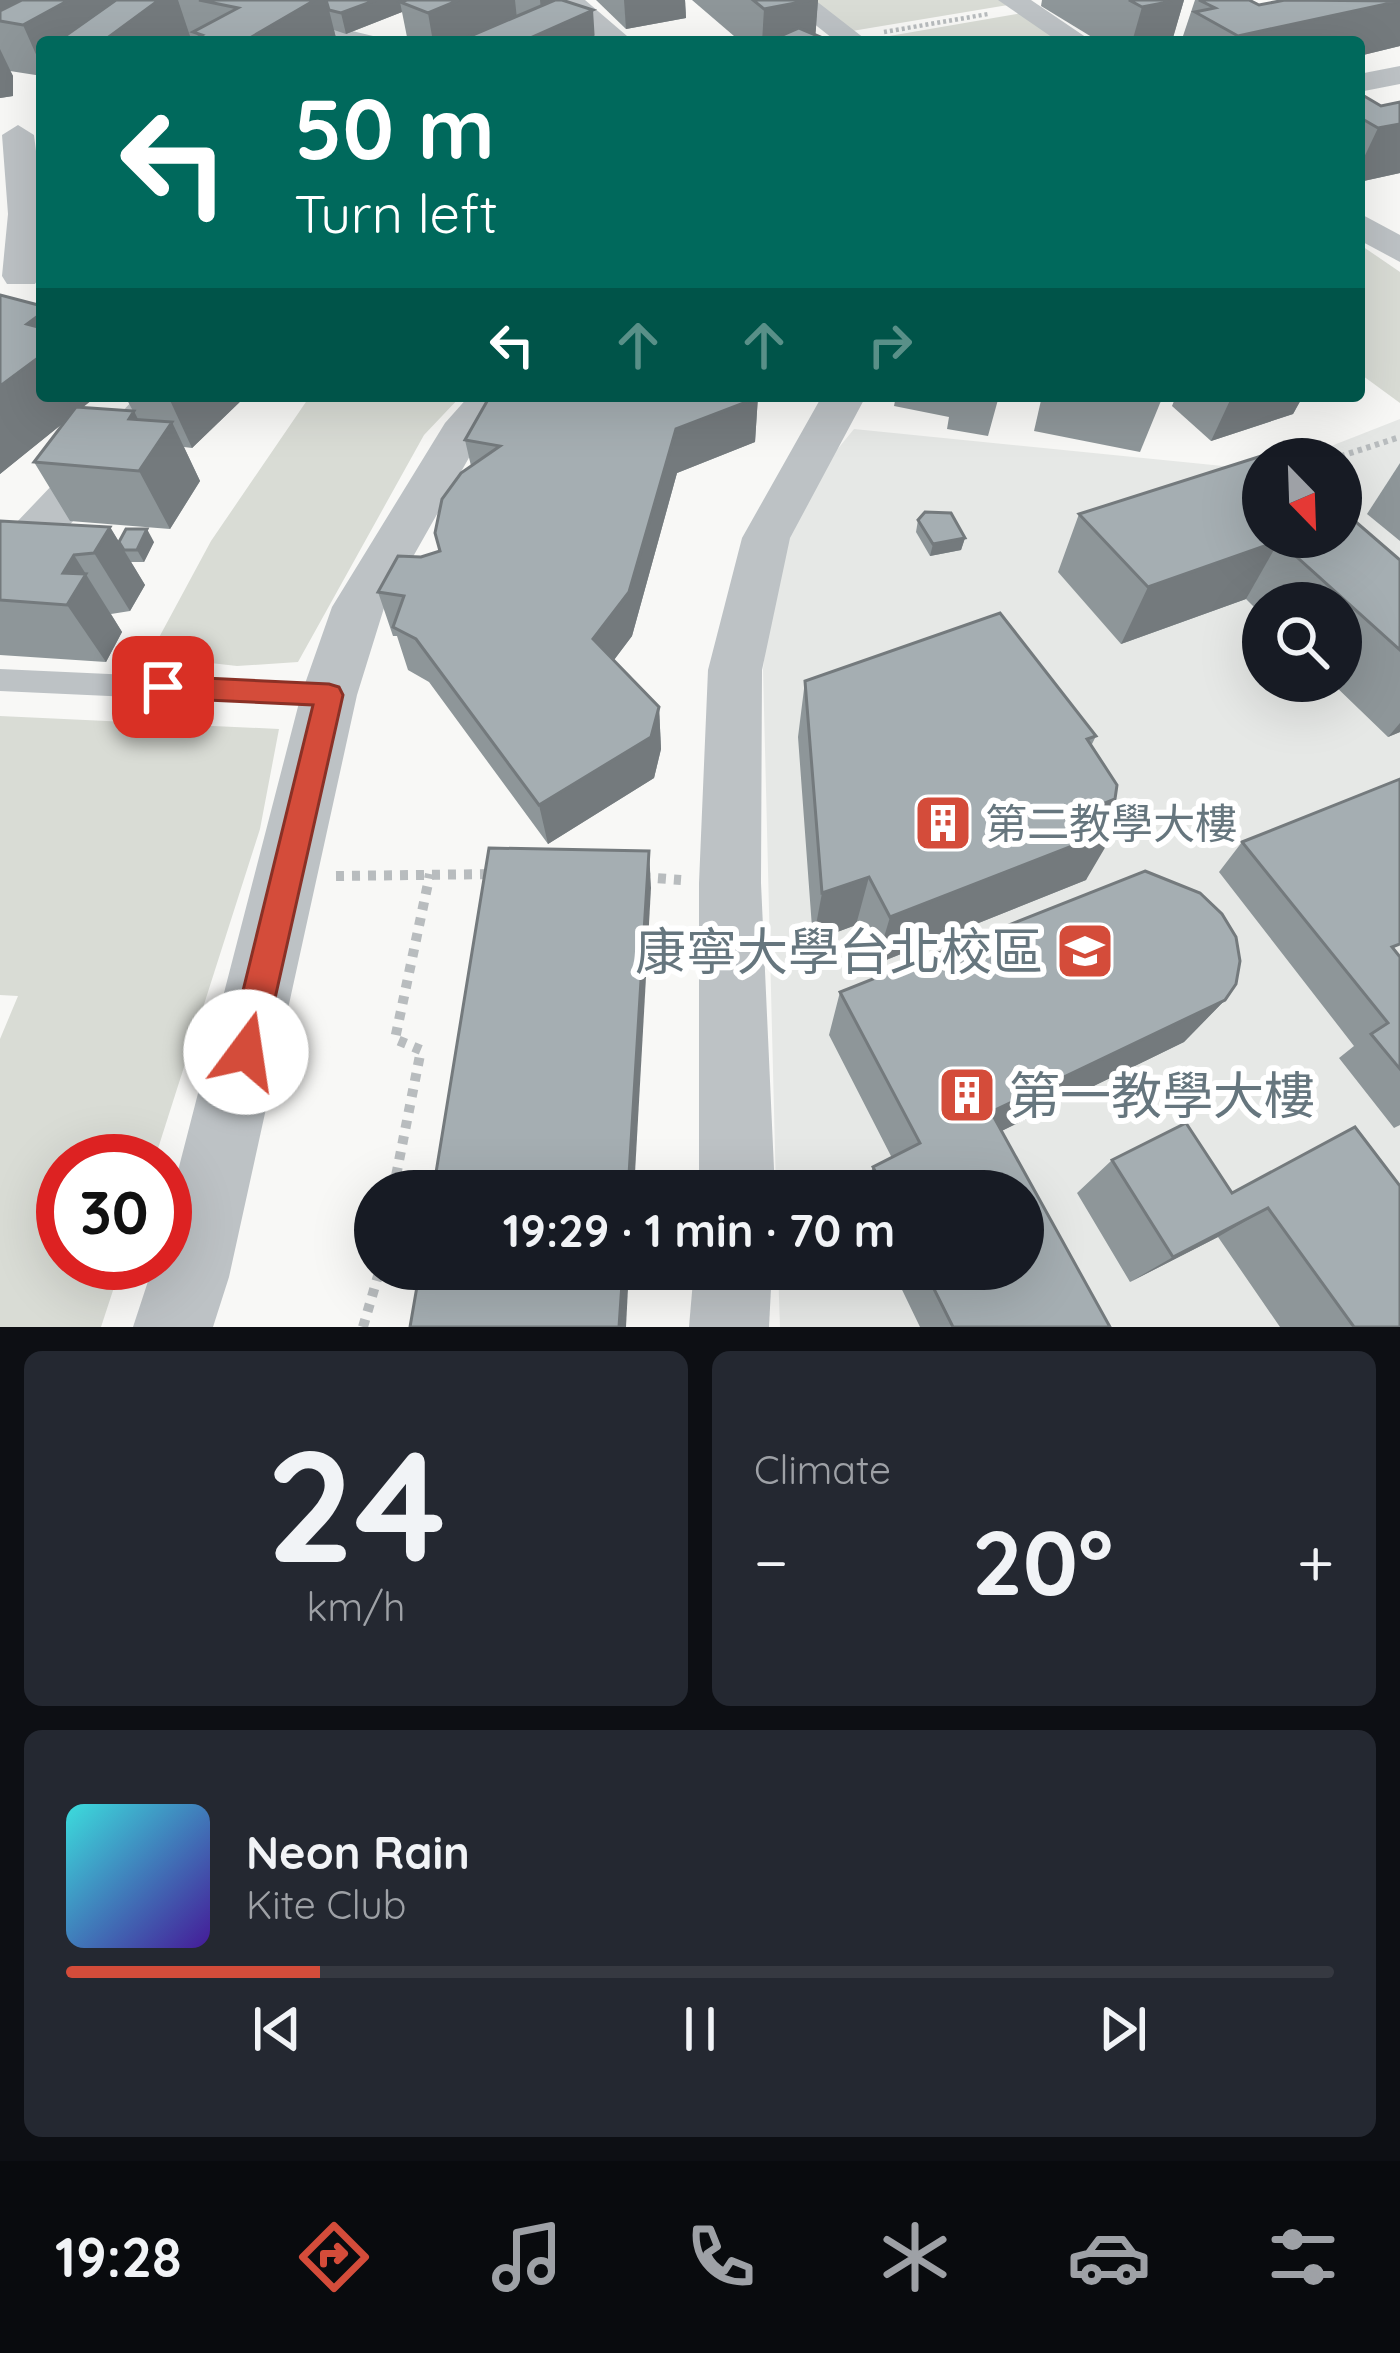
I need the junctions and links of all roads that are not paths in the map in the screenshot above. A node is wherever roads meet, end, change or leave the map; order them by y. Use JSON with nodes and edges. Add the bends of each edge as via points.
{"nodes":[{"id":1,"x":568,"y":0,"type":"edge"},
{"id":2,"x":797,"y":0,"type":"edge"},
{"id":3,"x":1018,"y":4,"type":"edge"},
{"id":4,"x":180,"y":5,"type":"edge"},
{"id":5,"x":351,"y":36,"type":"edge"},
{"id":6,"x":613,"y":36,"type":"edge"},
{"id":7,"x":846,"y":36,"type":"edge"},
{"id":8,"x":1069,"y":36,"type":"edge"},
{"id":9,"x":1400,"y":75,"type":"edge"},
{"id":10,"x":1365,"y":82,"type":"edge"},
{"id":11,"x":25,"y":133,"type":"edge"},
{"id":12,"x":1365,"y":228,"type":"edge"},
{"id":13,"x":1400,"y":251,"type":"edge"},
{"id":14,"x":21,"y":280,"type":"edge"},
{"id":15,"x":155,"y":402,"type":"edge"},
{"id":16,"x":488,"y":402,"type":"edge"},
{"id":17,"x":841,"y":402,"type":"edge"},
{"id":18,"x":16,"y":530,"type":"edge"},
{"id":19,"x":0,"y":597,"type":"edge"},
{"id":20,"x":0,"y":680,"type":"edge"},
{"id":21,"x":329,"y":695,"type":"junction"},
{"id":22,"x":737,"y":1170,"type":"edge"},
{"id":23,"x":732,"y":1290,"type":"edge"},
{"id":24,"x":173,"y":1327,"type":"edge"},
{"id":25,"x":729,"y":1327,"type":"edge"}],
"edges":[{"from":1,"to":6,"type":"street"},
{"from":2,"to":7,"type":"street"},
{"from":3,"to":8,"type":"street"},
{"from":4,"to":5,"type":"street"},
{"from":9,"to":10,"type":"street"},
{"from":11,"to":14,"type":"street"},
{"from":12,"to":13,"type":"street"},
{"from":15,"to":18,"type":"street"},
{"from":16,"to":21,"type":"street","via":[[358,607]]},
{"from":17,"to":22,"type":"street","via":[[766,538],[735,670]]},
{"from":18,"to":19,"type":"street"},
{"from":20,"to":21,"type":"lane"},
{"from":21,"to":24,"type":"street"},
{"from":23,"to":25,"type":"street"}]}
